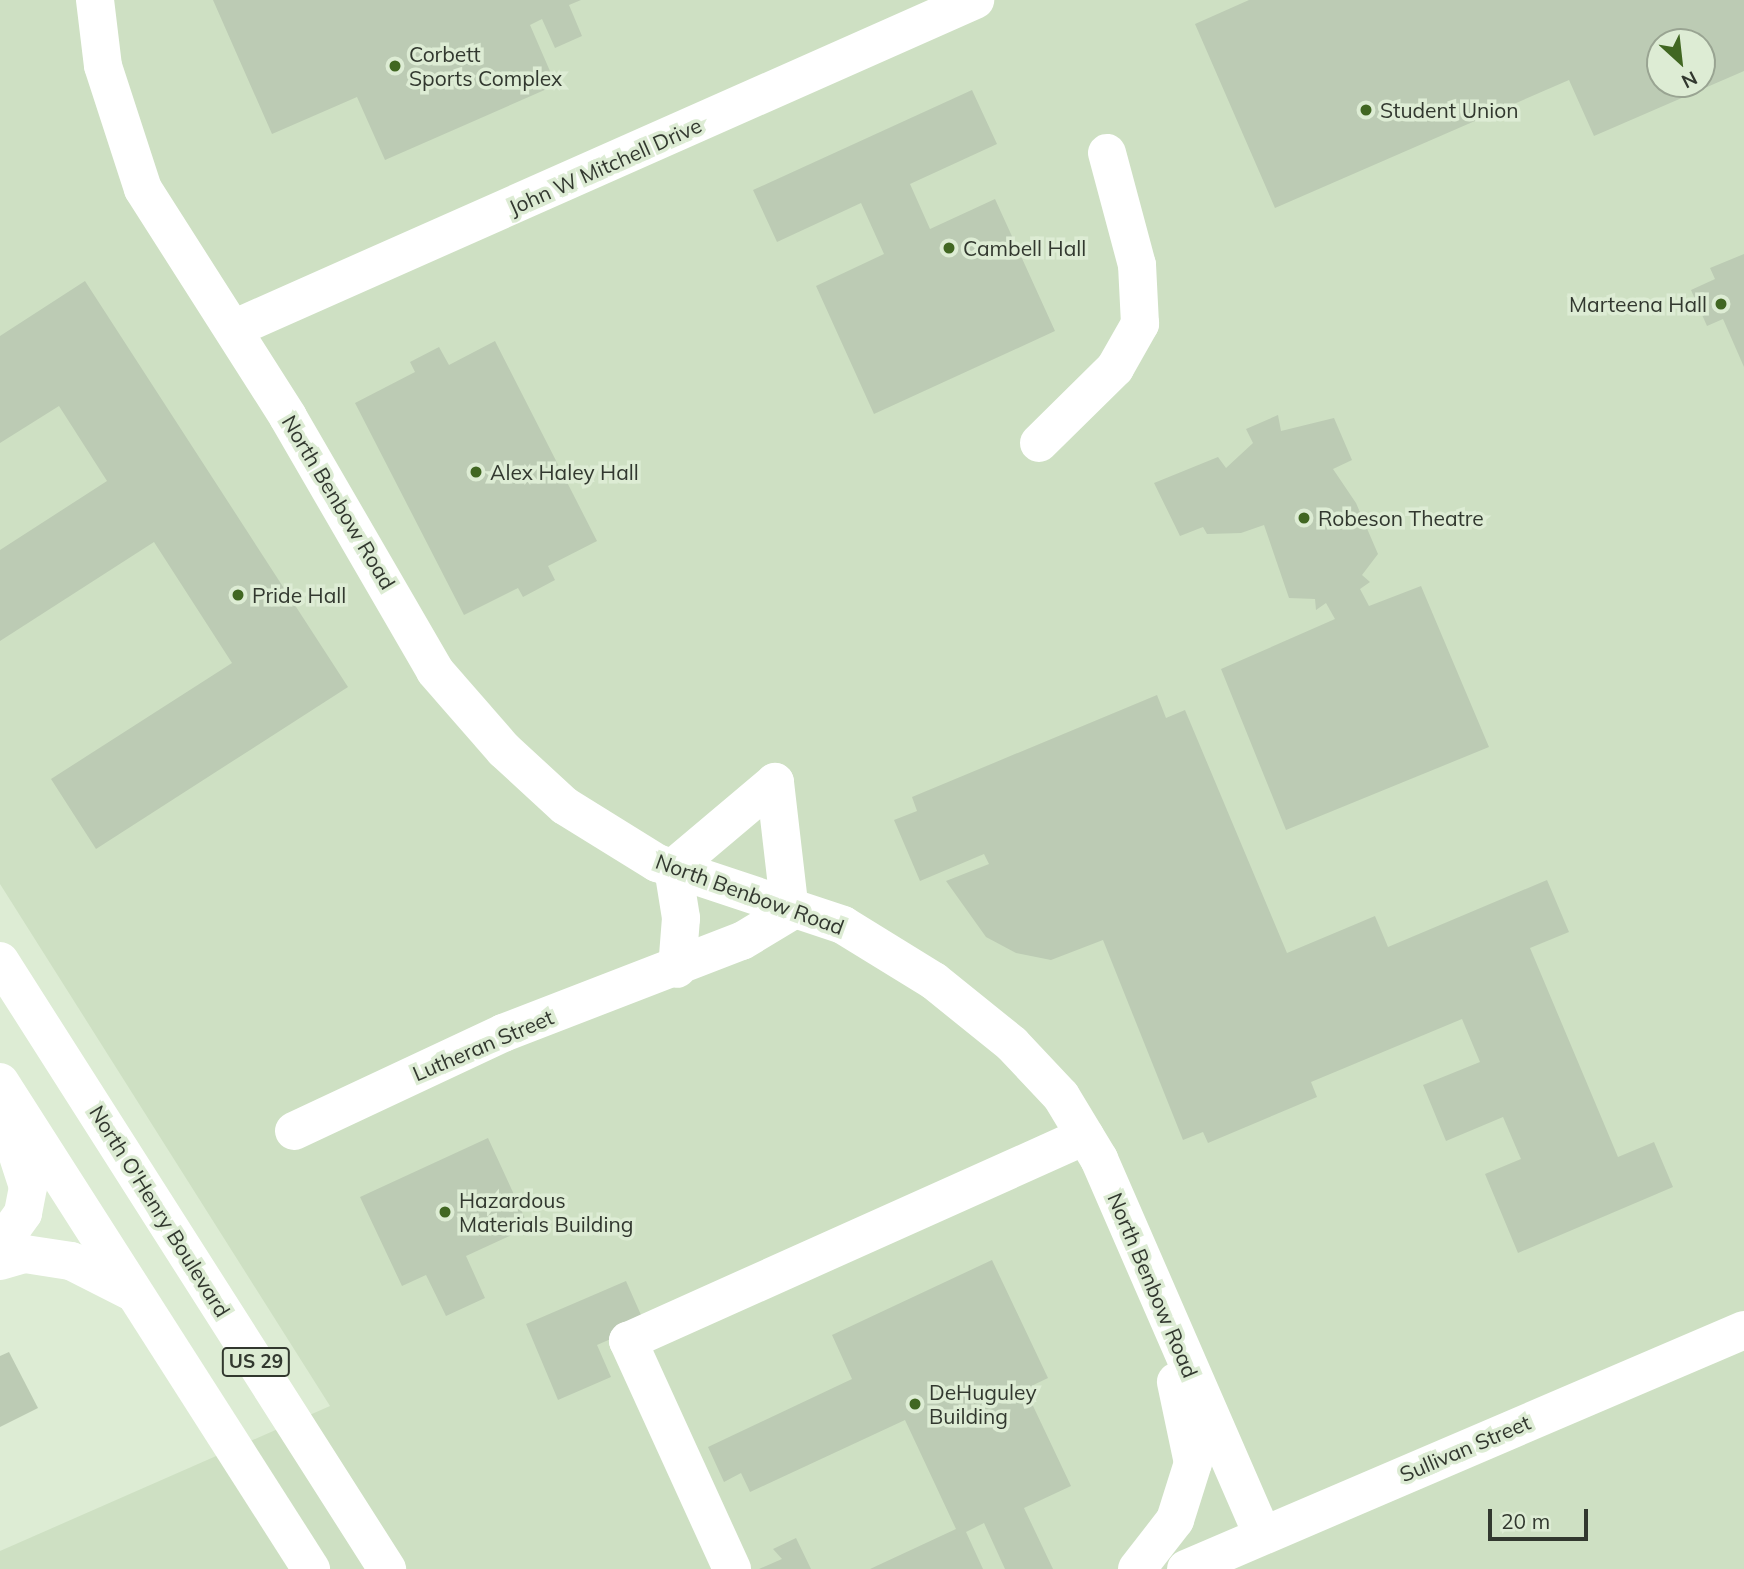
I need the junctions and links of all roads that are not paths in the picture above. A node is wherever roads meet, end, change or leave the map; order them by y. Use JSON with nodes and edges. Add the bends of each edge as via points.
{"nodes":[{"id":1,"x":95,"y":0,"type":"edge"},
{"id":2,"x":975,"y":0,"type":"edge"},
{"id":3,"x":1107,"y":153,"type":"dead end"},
{"id":4,"x":233,"y":329,"type":"junction"},
{"id":5,"x":1039,"y":443,"type":"dead end"},
{"id":6,"x":673,"y":868,"type":"junction"},
{"id":7,"x":790,"y":912,"type":"junction"},
{"id":8,"x":0,"y":961,"type":"edge"},
{"id":9,"x":677,"y":969,"type":"junction"},
{"id":10,"x":0,"y":1082,"type":"edge"},
{"id":11,"x":0,"y":1090,"type":"edge"},
{"id":12,"x":293,"y":1131,"type":"dead end"},
{"id":13,"x":1085,"y":1136,"type":"junction"},
{"id":14,"x":0,"y":1245,"type":"edge"},
{"id":15,"x":0,"y":1261,"type":"edge"},
{"id":16,"x":132,"y":1292,"type":"junction"},
{"id":17,"x":1157,"y":1294,"type":"junction"},
{"id":18,"x":1744,"y":1330,"type":"edge"},
{"id":19,"x":1262,"y":1534,"type":"junction"},
{"id":20,"x":311,"y":1569,"type":"edge"},
{"id":21,"x":387,"y":1569,"type":"edge"},
{"id":22,"x":732,"y":1569,"type":"edge"},
{"id":23,"x":1138,"y":1569,"type":"edge"},
{"id":24,"x":1186,"y":1569,"type":"edge"}],
"edges":[{"from":1,"to":4,"type":"main road","name":"North Benbow Road","via":[[106,79],[143,189]]},
{"from":2,"to":4,"type":"main road","name":"John W Mitchell Drive"},
{"from":3,"to":5,"type":"main road","via":[[1137,265],[1140,324],[1115,368]]},
{"from":4,"to":6,"type":"main road","name":"North Benbow Road","via":[[435,671],[504,750],[565,806]]},
{"from":6,"to":7,"type":"main road","name":"North Benbow Road"},
{"from":6,"to":7,"type":"main road","via":[[775,782]]},
{"from":6,"to":9,"type":"main road","via":[[681,918]]},
{"from":7,"to":9,"type":"main road","name":"Lutheran Street"},
{"from":7,"to":13,"type":"main road","name":"North Benbow Road","via":[[842,925],[934,981],[1012,1044],[1061,1096]]},
{"from":8,"to":21,"type":"main road","name":"North O'Henry Boulevard","number":"US 29"},
{"from":9,"to":12,"type":"main road","name":"Lutheran Street","via":[[503,1033]]},
{"from":10,"to":16,"type":"main road","number":"US 29"},
{"from":11,"to":14,"type":"main road","via":[[28,1187],[23,1213]]},
{"from":13,"to":17,"type":"main road","name":"North Benbow Road"},
{"from":13,"to":22,"type":"main road","via":[[628,1341]]},
{"from":15,"to":16,"type":"main road","via":[[25,1254],[71,1261]]},
{"from":16,"to":20,"type":"main road","number":"US 29"},
{"from":17,"to":19,"type":"main road","name":"North Benbow Road"},
{"from":17,"to":23,"type":"main road","via":[[1193,1463],[1175,1520]]},
{"from":18,"to":19,"type":"main road","name":"Sullivan Street"},
{"from":19,"to":24,"type":"main road","name":"Sullivan Street"}]}
